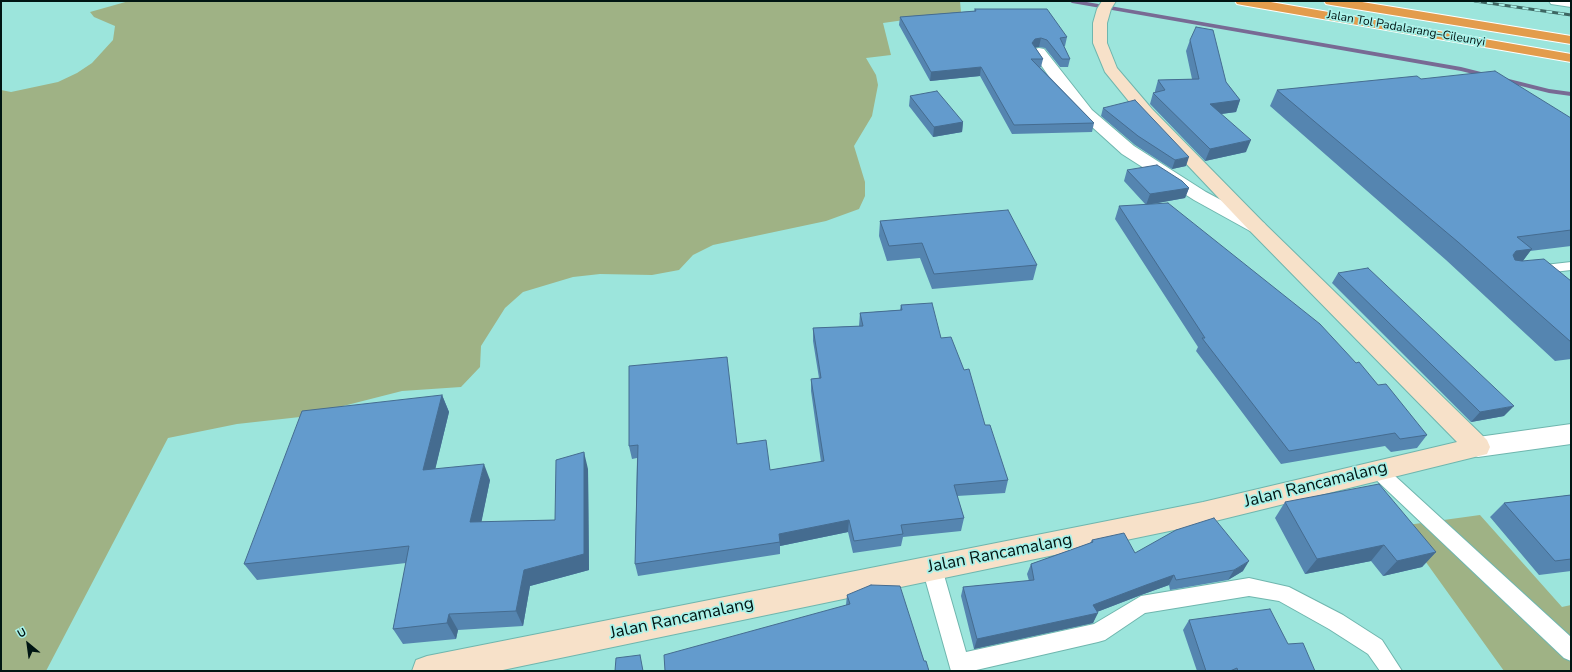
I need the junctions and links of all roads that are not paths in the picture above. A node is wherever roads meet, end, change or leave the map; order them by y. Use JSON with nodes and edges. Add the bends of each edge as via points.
{"nodes":[{"id":1,"x":1242,"y":1,"type":"edge"},
{"id":2,"x":1331,"y":1,"type":"edge"},
{"id":3,"x":1556,"y":1,"type":"edge"},
{"id":4,"x":1571,"y":3,"type":"edge"},
{"id":5,"x":1107,"y":5,"type":"edge"},
{"id":6,"x":1571,"y":40,"type":"edge"},
{"id":7,"x":1039,"y":52,"type":"edge"},
{"id":8,"x":1571,"y":58,"type":"edge"},
{"id":9,"x":1257,"y":227,"type":"junction"},
{"id":10,"x":1571,"y":266,"type":"edge"},
{"id":11,"x":1548,"y":269,"type":"junction"},
{"id":12,"x":1522,"y":272,"type":"edge"},
{"id":13,"x":1565,"y":281,"type":"edge"},
{"id":14,"x":1571,"y":434,"type":"edge"},
{"id":15,"x":1478,"y":447,"type":"junction"},
{"id":16,"x":1377,"y":470,"type":"junction"},
{"id":17,"x":932,"y":568,"type":"junction"},
{"id":18,"x":1571,"y":651,"type":"edge"},
{"id":19,"x":960,"y":668,"type":"edge"},
{"id":20,"x":427,"y":671,"type":"edge"},
{"id":21,"x":1392,"y":671,"type":"edge"}],
"edges":[{"from":1,"to":8,"type":"highway","name":"Jalan Tol Padalarang–Cileunyi"},
{"from":2,"to":6,"type":"highway","name":"Jalan Tol Padalarang–Cileunyi"},
{"from":3,"to":4,"type":"street"},
{"from":5,"to":9,"type":"street","via":[[1100,23],[1100,43],[1110,68],[1146,112]]},
{"from":7,"to":9,"type":"street","via":[[1086,113],[1128,150],[1200,196]]},
{"from":9,"to":15,"type":"street"},
{"from":10,"to":11,"type":"lane"},
{"from":11,"to":12,"type":"lane"},
{"from":11,"to":13,"type":"lane"},
{"from":14,"to":15,"type":"street","name":"Jalan Rancamalang"},
{"from":15,"to":16,"type":"street","name":"Jalan Rancamalang"},
{"from":16,"to":17,"type":"street","name":"Jalan Rancamalang","via":[[1203,513]]},
{"from":16,"to":18,"type":"lane"},
{"from":17,"to":19,"type":"lane"},
{"from":17,"to":20,"type":"street","name":"Jalan Rancamalang"},
{"from":19,"to":21,"type":"lane","via":[[1098,633],[1142,606],[1249,587],[1282,593],[1336,622],[1375,647]]}]}
